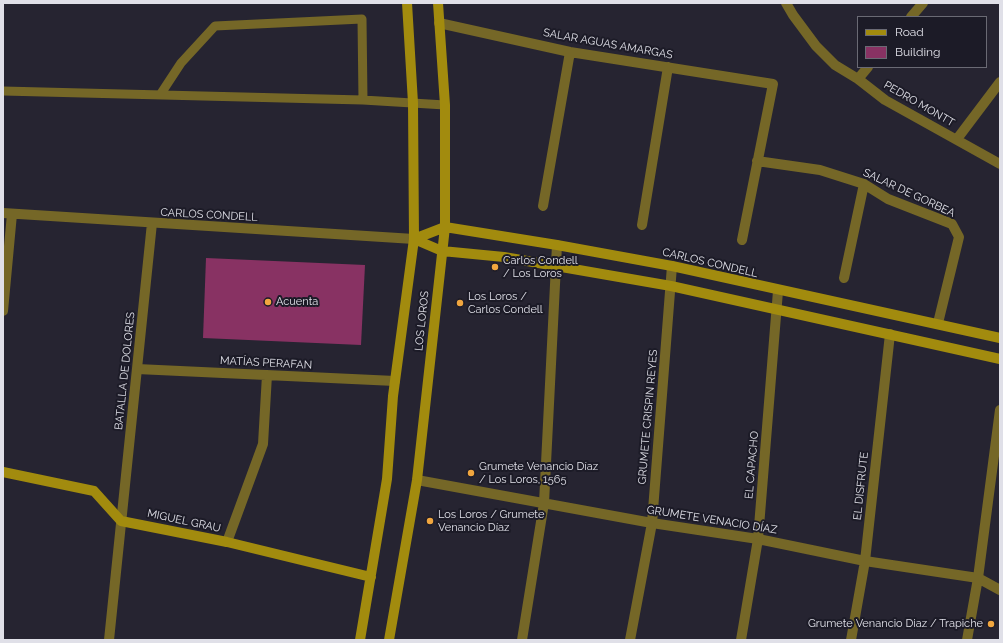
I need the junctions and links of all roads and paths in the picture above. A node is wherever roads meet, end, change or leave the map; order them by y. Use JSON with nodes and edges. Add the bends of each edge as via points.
{"nodes":[{"id":1,"x":407,"y":3,"type":"edge"},
{"id":2,"x":438,"y":3,"type":"edge"},
{"id":3,"x":786,"y":3,"type":"edge"},
{"id":4,"x":923,"y":3,"type":"edge"},
{"id":5,"x":912,"y":16,"type":"edge"},
{"id":6,"x":439,"y":23,"type":"junction"},
{"id":7,"x":570,"y":52,"type":"junction"},
{"id":8,"x":668,"y":67,"type":"junction"},
{"id":9,"x":867,"y":68,"type":"edge"},
{"id":10,"x":858,"y":79,"type":"junction"},
{"id":11,"x":1000,"y":82,"type":"edge"},
{"id":12,"x":3,"y":91,"type":"edge"},
{"id":13,"x":160,"y":95,"type":"junction"},
{"id":14,"x":363,"y":100,"type":"junction"},
{"id":15,"x":413,"y":103,"type":"junction"},
{"id":16,"x":445,"y":105,"type":"junction"},
{"id":17,"x":957,"y":139,"type":"junction"},
{"id":18,"x":757,"y":161,"type":"junction"},
{"id":19,"x":1000,"y":164,"type":"edge"},
{"id":20,"x":864,"y":184,"type":"junction"},
{"id":21,"x":543,"y":206,"type":"dead end"},
{"id":22,"x":8,"y":214,"type":"edge"},
{"id":23,"x":152,"y":223,"type":"junction"},
{"id":24,"x":642,"y":225,"type":"dead end"},
{"id":25,"x":445,"y":227,"type":"junction"},
{"id":26,"x":414,"y":239,"type":"junction"},
{"id":27,"x":742,"y":240,"type":"dead end"},
{"id":28,"x":557,"y":245,"type":"junction"},
{"id":29,"x":442,"y":251,"type":"junction"},
{"id":30,"x":556,"y":266,"type":"junction"},
{"id":31,"x":672,"y":266,"type":"junction"},
{"id":32,"x":844,"y":278,"type":"dead end"},
{"id":33,"x":671,"y":286,"type":"junction"},
{"id":34,"x":778,"y":291,"type":"junction"},
{"id":35,"x":776,"y":308,"type":"junction"},
{"id":36,"x":3,"y":311,"type":"edge"},
{"id":37,"x":938,"y":323,"type":"junction"},
{"id":38,"x":890,"y":334,"type":"junction"},
{"id":39,"x":1000,"y":338,"type":"edge"},
{"id":40,"x":1000,"y":359,"type":"edge"},
{"id":41,"x":137,"y":369,"type":"junction"},
{"id":42,"x":267,"y":375,"type":"junction"},
{"id":43,"x":395,"y":381,"type":"junction"},
{"id":44,"x":1000,"y":410,"type":"edge"},
{"id":45,"x":3,"y":472,"type":"edge"},
{"id":46,"x":417,"y":480,"type":"junction"},
{"id":47,"x":544,"y":503,"type":"junction"},
{"id":48,"x":121,"y":521,"type":"junction"},
{"id":49,"x":652,"y":522,"type":"junction"},
{"id":50,"x":758,"y":539,"type":"junction"},
{"id":51,"x":227,"y":542,"type":"junction"},
{"id":52,"x":865,"y":560,"type":"junction"},
{"id":53,"x":371,"y":577,"type":"junction"},
{"id":54,"x":978,"y":578,"type":"junction"},
{"id":55,"x":1000,"y":590,"type":"edge"},
{"id":56,"x":109,"y":640,"type":"edge"},
{"id":57,"x":360,"y":640,"type":"edge"},
{"id":58,"x":389,"y":640,"type":"edge"},
{"id":59,"x":522,"y":640,"type":"edge"},
{"id":60,"x":630,"y":640,"type":"edge"},
{"id":61,"x":741,"y":640,"type":"edge"},
{"id":62,"x":851,"y":640,"type":"edge"},
{"id":63,"x":967,"y":640,"type":"edge"}],
"edges":[{"from":1,"to":15,"type":"street","name":"LOS LOROS"},
{"from":2,"to":6,"type":"street","name":"LOS LOROS"},
{"from":3,"to":10,"type":"street","name":"PEDRO MONTT","via":[[816,46],[836,65]]},
{"from":4,"to":5,"type":"street"},
{"from":6,"to":7,"type":"street","name":"SALAR AGUAS AMARGAS"},
{"from":6,"to":16,"type":"street","name":"LOS LOROS"},
{"from":7,"to":8,"type":"street","name":"SALAR AGUAS AMARGAS"},
{"from":7,"to":21,"type":"street"},
{"from":8,"to":18,"type":"street","name":"SALAR AGUAS AMARGAS","via":[[773,84]]},
{"from":8,"to":24,"type":"street"},
{"from":9,"to":10,"type":"street"},
{"from":10,"to":17,"type":"street","name":"PEDRO MONTT","via":[[885,100]]},
{"from":11,"to":17,"type":"street"},
{"from":12,"to":13,"type":"lane"},
{"from":13,"to":14,"type":"lane"},
{"from":13,"to":14,"type":"lane","via":[[181,63],[215,26],[362,19]]},
{"from":14,"to":15,"type":"lane"},
{"from":15,"to":16,"type":"lane"},
{"from":15,"to":26,"type":"street","name":"LOS LOROS"},
{"from":16,"to":25,"type":"street","name":"LOS LOROS"},
{"from":17,"to":19,"type":"street","name":"PEDRO MONTT"},
{"from":18,"to":20,"type":"street","name":"SALAR DE GORBEA","via":[[820,170]]},
{"from":18,"to":27,"type":"street"},
{"from":20,"to":32,"type":"street"},
{"from":20,"to":37,"type":"street","name":"SALAR DE GORBEA","via":[[888,198],[952,224],[959,237]]},
{"from":22,"to":23,"type":"street","name":"CARLOS CONDELL"},
{"from":22,"to":36,"type":"street"},
{"from":23,"to":26,"type":"street","name":"CARLOS CONDELL"},
{"from":23,"to":41,"type":"street","name":"BATALLA DE DOLORES"},
{"from":25,"to":26,"type":"street","name":"CARLOS CONDELL"},
{"from":25,"to":28,"type":"street","name":"CARLOS CONDELL"},
{"from":25,"to":29,"type":"street","name":"LOS LOROS"},
{"from":26,"to":29,"type":"street","name":"CARLOS CONDELL"},
{"from":26,"to":43,"type":"street","name":"LOS LOROS"},
{"from":28,"to":30,"type":"street"},
{"from":28,"to":31,"type":"street","name":"CARLOS CONDELL"},
{"from":29,"to":30,"type":"street","name":"CARLOS CONDELL","via":[[504,257]]},
{"from":29,"to":46,"type":"street","name":"LOS LOROS"},
{"from":30,"to":33,"type":"street","name":"CARLOS CONDELL"},
{"from":30,"to":47,"type":"street"},
{"from":31,"to":33,"type":"street","name":"GRUMETE CRISPIN REYES"},
{"from":31,"to":34,"type":"street","name":"CARLOS CONDELL"},
{"from":33,"to":35,"type":"street","name":"CARLOS CONDELL"},
{"from":33,"to":49,"type":"street","name":"GRUMETE CRISPIN REYES"},
{"from":34,"to":35,"type":"street","name":"EL CAPACHO"},
{"from":34,"to":37,"type":"street","name":"CARLOS CONDELL"},
{"from":35,"to":38,"type":"street","name":"CARLOS CONDELL"},
{"from":35,"to":50,"type":"street","name":"EL CAPACHO"},
{"from":37,"to":39,"type":"street","name":"CARLOS CONDELL"},
{"from":38,"to":40,"type":"street","name":"CARLOS CONDELL"},
{"from":38,"to":52,"type":"street","name":"EL DISFRUTE"},
{"from":41,"to":42,"type":"street","name":"MATÍAS PERAFAN"},
{"from":41,"to":48,"type":"street","name":"BATALLA DE DOLORES"},
{"from":42,"to":43,"type":"street","name":"MATÍAS PERAFAN"},
{"from":42,"to":51,"type":"street","via":[[263,444]]},
{"from":43,"to":53,"type":"street","name":"LOS LOROS","via":[[387,479]]},
{"from":44,"to":54,"type":"street"},
{"from":45,"to":48,"type":"street","via":[[94,491]]},
{"from":46,"to":47,"type":"street","name":"GRUMETE VENACIO DÍAZ"},
{"from":46,"to":58,"type":"street","name":"LOS LOROS"},
{"from":47,"to":49,"type":"street","name":"GRUMETE VENACIO DÍAZ"},
{"from":47,"to":59,"type":"street"},
{"from":48,"to":51,"type":"street","name":"MIGUEL GRAU"},
{"from":48,"to":56,"type":"street","name":"BATALLA DE DOLORES"},
{"from":49,"to":50,"type":"street","name":"GRUMETE VENACIO DÍAZ"},
{"from":49,"to":60,"type":"street","name":"GRUMETE CRISPIN REYES"},
{"from":50,"to":52,"type":"street","name":"GRUMETE VENACIO DÍAZ"},
{"from":50,"to":61,"type":"street","name":"EL CAPACHO"},
{"from":51,"to":53,"type":"street","name":"MIGUEL GRAU"},
{"from":52,"to":54,"type":"street","name":"GRUMETE VENACIO DÍAZ"},
{"from":52,"to":62,"type":"street","name":"EL DISFRUTE"},
{"from":53,"to":57,"type":"street","name":"LOS LOROS"},
{"from":54,"to":55,"type":"street","name":"GRUMETE VENACIO DÍAZ"},
{"from":54,"to":63,"type":"street"}]}
